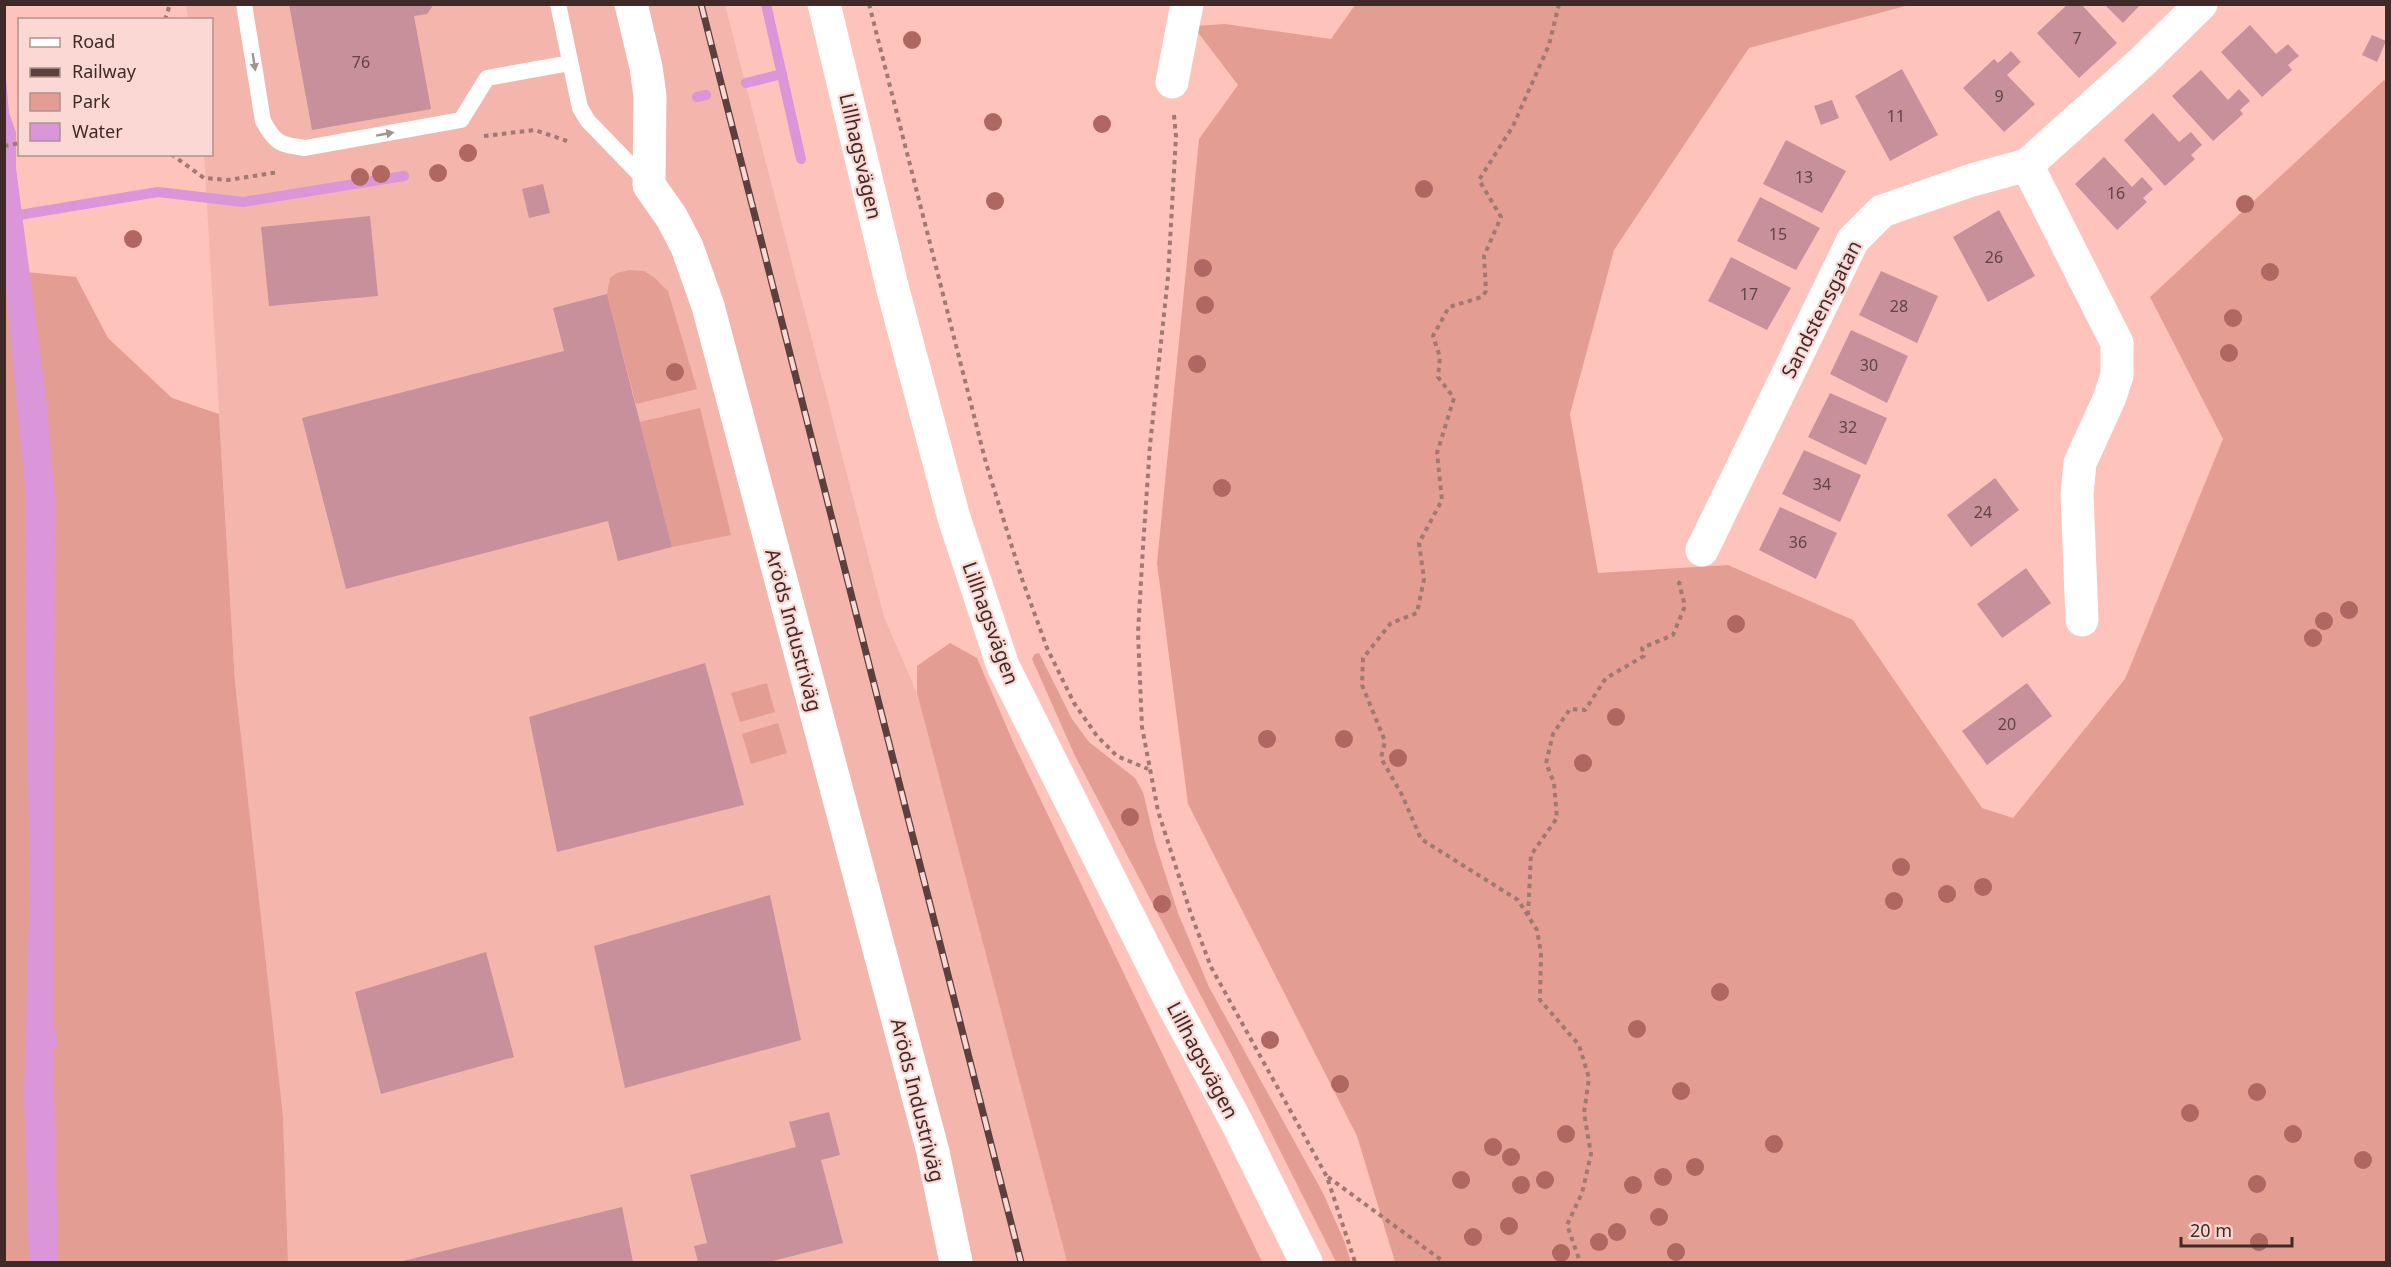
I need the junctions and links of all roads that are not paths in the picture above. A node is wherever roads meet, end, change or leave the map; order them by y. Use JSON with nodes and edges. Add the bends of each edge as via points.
{"nodes":[{"id":1,"x":244,"y":4,"type":"edge"},
{"id":2,"x":558,"y":4,"type":"edge"},
{"id":3,"x":631,"y":4,"type":"edge"},
{"id":4,"x":824,"y":4,"type":"edge"},
{"id":5,"x":1187,"y":4,"type":"edge"},
{"id":6,"x":2201,"y":4,"type":"edge"},
{"id":7,"x":570,"y":63,"type":"junction"},
{"id":8,"x":1172,"y":82,"type":"road end"},
{"id":9,"x":2027,"y":165,"type":"junction"},
{"id":10,"x":650,"y":185,"type":"junction"},
{"id":11,"x":1702,"y":550,"type":"road end"},
{"id":12,"x":2082,"y":620,"type":"dead end"},
{"id":13,"x":956,"y":1263,"type":"edge"},
{"id":14,"x":1306,"y":1263,"type":"edge"}],
"edges":[{"from":1,"to":7,"type":"lane","one_way":true,"via":[[263,121],[271,137],[283,145],[305,148],[460,120],[487,78]]},
{"from":2,"to":7,"type":"lane"},
{"from":3,"to":10,"type":"street","via":[[650,96]]},
{"from":4,"to":14,"type":"street","name":"Lillhagsvägen","via":[[893,290],[945,484],[1003,666]]},
{"from":5,"to":8,"type":"street"},
{"from":6,"to":9,"type":"street","name":"Sandstensgatan"},
{"from":7,"to":10,"type":"lane","via":[[580,108],[588,121]]},
{"from":9,"to":11,"type":"street","name":"Sandstensgatan","via":[[1882,212],[1853,240]]},
{"from":9,"to":12,"type":"street","via":[[2117,343],[2117,375],[2080,463],[2077,494]]},
{"from":10,"to":13,"type":"street","name":"Aröds Industriväg","via":[[687,247],[708,306],[933,1152]]}]}
